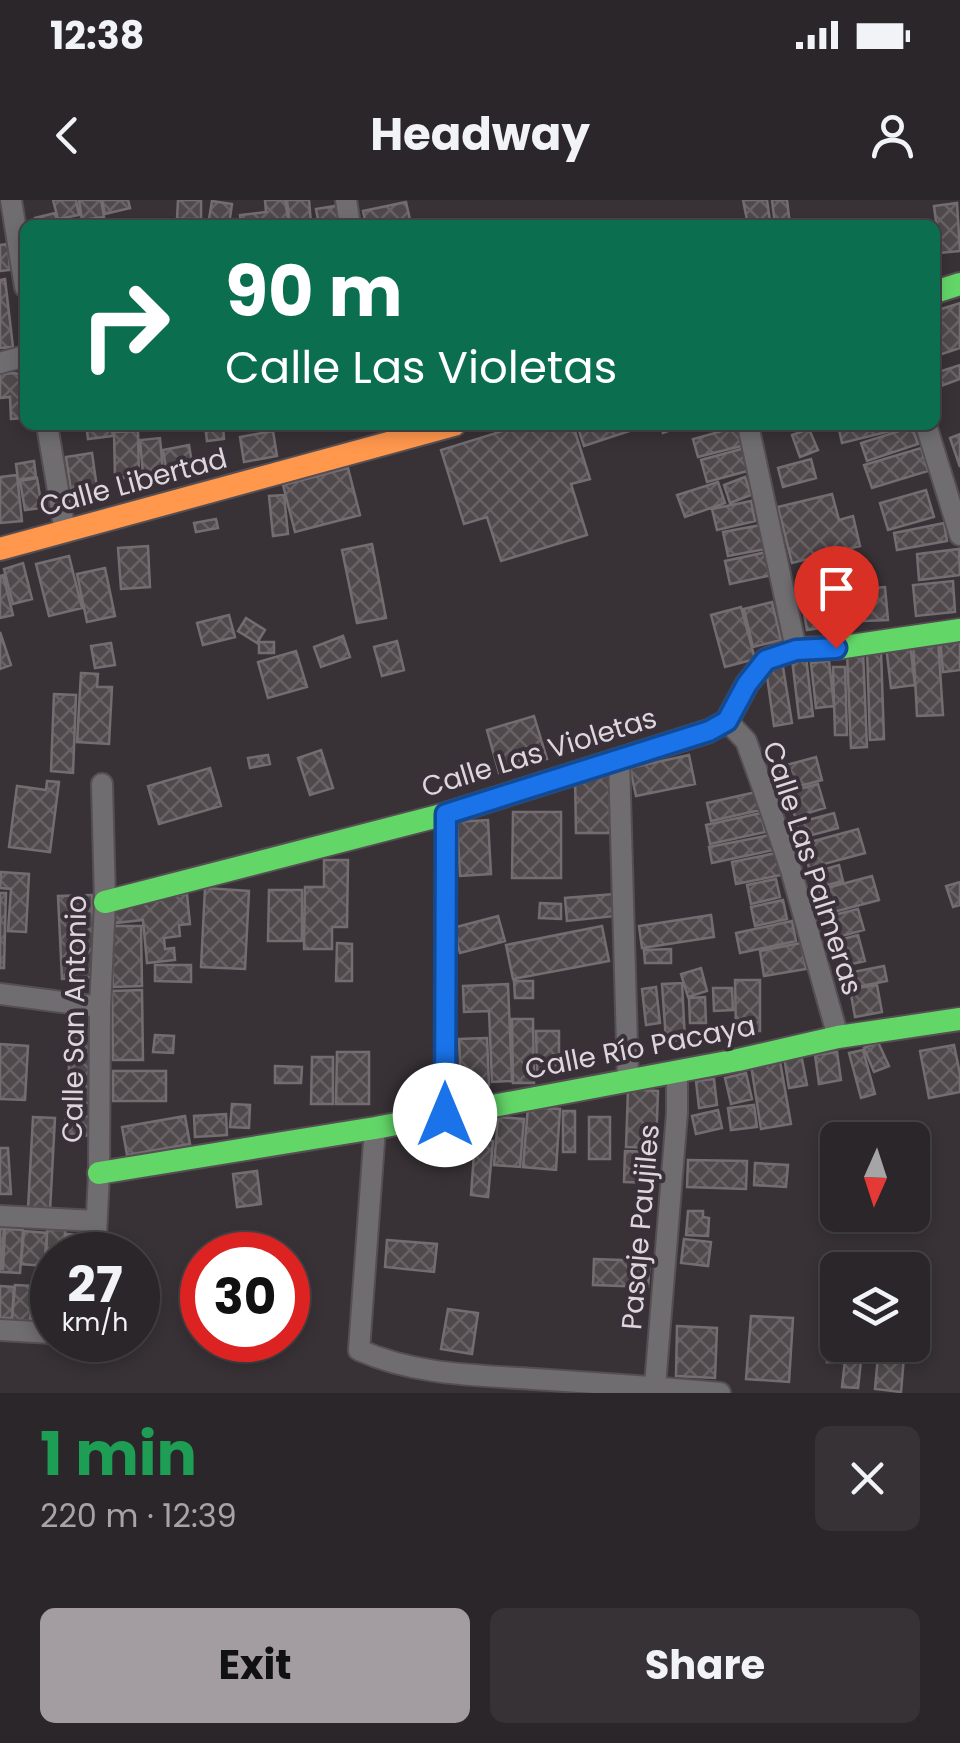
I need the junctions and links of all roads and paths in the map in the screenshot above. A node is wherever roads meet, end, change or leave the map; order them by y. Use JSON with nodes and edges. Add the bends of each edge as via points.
{"nodes":[{"id":1,"x":11,"y":200,"type":"edge"},
{"id":2,"x":20,"y":256,"type":"edge"},
{"id":3,"x":49,"y":430,"type":"edge"},
{"id":4,"x":416,"y":430,"type":"edge"},
{"id":5,"x":749,"y":430,"type":"edge"},
{"id":6,"x":928,"y":430,"type":"edge"},
{"id":7,"x":385,"y":434,"type":"edge"},
{"id":8,"x":65,"y":532,"type":"junction"},
{"id":9,"x":960,"y":535,"type":"edge"},
{"id":10,"x":0,"y":549,"type":"edge"},
{"id":11,"x":960,"y":630,"type":"edge"},
{"id":12,"x":796,"y":650,"type":"junction"},
{"id":13,"x":727,"y":721,"type":"junction"},
{"id":14,"x":619,"y":759,"type":"junction"},
{"id":15,"x":102,"y":784,"type":"dead end"},
{"id":16,"x":446,"y":814,"type":"junction"},
{"id":17,"x":105,"y":902,"type":"junction"},
{"id":18,"x":0,"y":994,"type":"edge"},
{"id":19,"x":100,"y":1007,"type":"junction"},
{"id":20,"x":960,"y":1018,"type":"edge"},
{"id":21,"x":838,"y":1037,"type":"junction"},
{"id":22,"x":677,"y":1072,"type":"junction"},
{"id":23,"x":628,"y":1080,"type":"junction"},
{"id":24,"x":445,"y":1115,"type":"junction"},
{"id":25,"x":375,"y":1128,"type":"junction"},
{"id":26,"x":99,"y":1173,"type":"junction"},
{"id":27,"x":0,"y":1216,"type":"edge"},
{"id":28,"x":96,"y":1222,"type":"junction"},
{"id":29,"x":96,"y":1232,"type":"edge"},
{"id":30,"x":0,"y":1330,"type":"edge"},
{"id":31,"x":30,"y":1331,"type":"edge"},
{"id":32,"x":655,"y":1386,"type":"junction"},
{"id":33,"x":720,"y":1393,"type":"edge"}],
"edges":[{"from":1,"to":2,"type":"street"},
{"from":3,"to":8,"type":"street"},
{"from":4,"to":7,"type":"street","name":"Calle Libertad"},
{"from":5,"to":12,"type":"street"},
{"from":6,"to":9,"type":"street"},
{"from":7,"to":8,"type":"street","name":"Calle Libertad"},
{"from":8,"to":10,"type":"street","name":"Calle Libertad"},
{"from":11,"to":12,"type":"street"},
{"from":12,"to":13,"type":"street","via":[[766,660]]},
{"from":13,"to":14,"type":"street","name":"Calle Las Violetas"},
{"from":13,"to":21,"type":"street","name":"Calle Las Palmeras","via":[[746,741],[763,788]]},
{"from":14,"to":16,"type":"street","name":"Calle Las Violetas"},
{"from":14,"to":23,"type":"street"},
{"from":15,"to":17,"type":"street","name":"Calle San Antonio"},
{"from":16,"to":17,"type":"street","name":"Calle Las Violetas"},
{"from":16,"to":24,"type":"street"},
{"from":17,"to":19,"type":"street","name":"Calle San Antonio"},
{"from":18,"to":19,"type":"street"},
{"from":19,"to":26,"type":"street","name":"Calle San Antonio"},
{"from":20,"to":21,"type":"street","name":"Calle Río Pacaya"},
{"from":21,"to":22,"type":"street","name":"Calle Río Pacaya"},
{"from":22,"to":23,"type":"street","name":"Calle Río Pacaya"},
{"from":22,"to":32,"type":"street","name":"Pasaje Paujiles"},
{"from":23,"to":24,"type":"street","name":"Calle Río Pacaya"},
{"from":24,"to":25,"type":"street","name":"Calle Río Pacaya"},
{"from":25,"to":26,"type":"street","name":"Calle Río Pacaya"},
{"from":25,"to":32,"type":"street","via":[[359,1350],[436,1373]]},
{"from":26,"to":28,"type":"street","name":"Calle San Antonio"},
{"from":27,"to":28,"type":"street"},
{"from":28,"to":29,"type":"street","name":"Calle San Antonio"},
{"from":30,"to":31,"type":"street"},
{"from":32,"to":33,"type":"street"}]}
